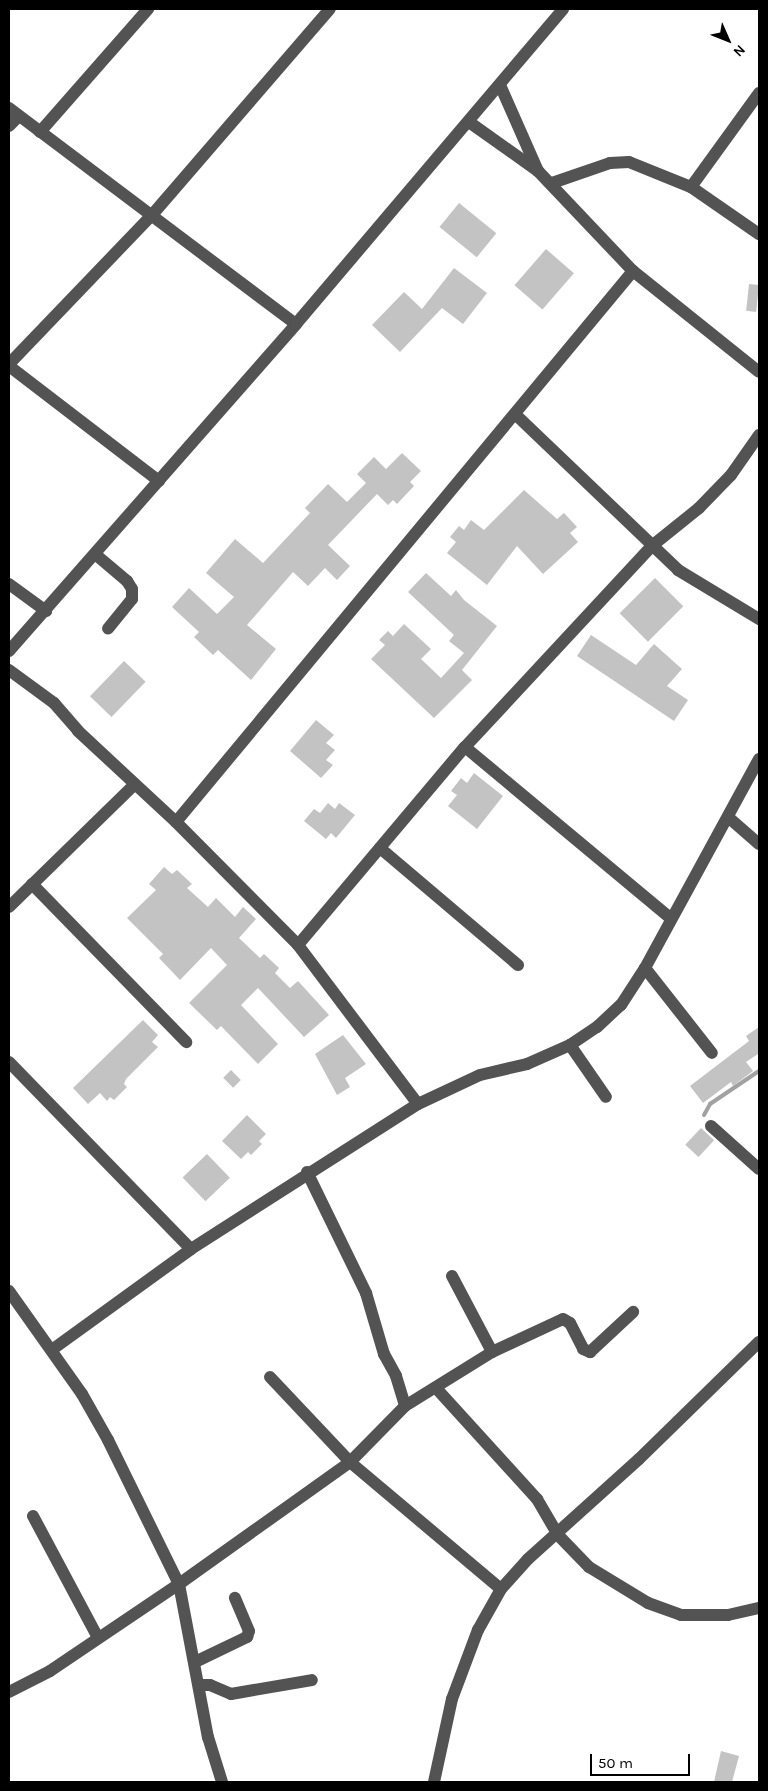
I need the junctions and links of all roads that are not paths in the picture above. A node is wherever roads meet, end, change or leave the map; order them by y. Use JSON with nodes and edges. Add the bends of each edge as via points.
{"nodes":[{"id":1,"x":148,"y":9,"type":"edge"},
{"id":2,"x":330,"y":9,"type":"edge"},
{"id":3,"x":563,"y":9,"type":"edge"},
{"id":4,"x":500,"y":85,"type":"junction"},
{"id":5,"x":759,"y":93,"type":"edge"},
{"id":6,"x":14,"y":112,"type":"edge"},
{"id":7,"x":469,"y":122,"type":"junction"},
{"id":8,"x":9,"y":126,"type":"edge"},
{"id":9,"x":40,"y":132,"type":"junction"},
{"id":10,"x":538,"y":171,"type":"junction"},
{"id":11,"x":552,"y":183,"type":"junction"},
{"id":12,"x":691,"y":187,"type":"junction"},
{"id":13,"x":152,"y":215,"type":"junction"},
{"id":14,"x":759,"y":234,"type":"edge"},
{"id":15,"x":633,"y":271,"type":"junction"},
{"id":16,"x":296,"y":324,"type":"junction"},
{"id":17,"x":9,"y":365,"type":"edge"},
{"id":18,"x":759,"y":372,"type":"edge"},
{"id":19,"x":515,"y":414,"type":"junction"},
{"id":20,"x":759,"y":436,"type":"edge"},
{"id":21,"x":159,"y":481,"type":"junction"},
{"id":22,"x":653,"y":545,"type":"junction"},
{"id":23,"x":95,"y":554,"type":"junction"},
{"id":24,"x":9,"y":584,"type":"edge"},
{"id":25,"x":46,"y":611,"type":"junction"},
{"id":26,"x":759,"y":619,"type":"edge"},
{"id":27,"x":108,"y":629,"type":"dead end"},
{"id":28,"x":9,"y":651,"type":"edge"},
{"id":29,"x":9,"y":670,"type":"edge"},
{"id":30,"x":465,"y":747,"type":"junction"},
{"id":31,"x":759,"y":759,"type":"edge"},
{"id":32,"x":134,"y":785,"type":"junction"},
{"id":33,"x":728,"y":817,"type":"junction"},
{"id":34,"x":176,"y":822,"type":"junction"},
{"id":35,"x":759,"y":844,"type":"edge"},
{"id":36,"x":380,"y":848,"type":"junction"},
{"id":37,"x":32,"y":884,"type":"junction"},
{"id":38,"x":9,"y":907,"type":"edge"},
{"id":39,"x":670,"y":918,"type":"junction"},
{"id":40,"x":298,"y":945,"type":"junction"},
{"id":41,"x":518,"y":965,"type":"dead end"},
{"id":42,"x":644,"y":968,"type":"junction"},
{"id":43,"x":186,"y":1042,"type":"dead end"},
{"id":44,"x":570,"y":1045,"type":"junction"},
{"id":45,"x":712,"y":1052,"type":"dead end"},
{"id":46,"x":9,"y":1062,"type":"edge"},
{"id":47,"x":606,"y":1097,"type":"dead end"},
{"id":48,"x":418,"y":1104,"type":"junction"},
{"id":49,"x":711,"y":1126,"type":"dead end"},
{"id":50,"x":759,"y":1169,"type":"edge"},
{"id":51,"x":308,"y":1172,"type":"junction"},
{"id":52,"x":191,"y":1249,"type":"junction"},
{"id":53,"x":452,"y":1276,"type":"dead end"},
{"id":54,"x":9,"y":1291,"type":"edge"},
{"id":55,"x":633,"y":1312,"type":"dead end"},
{"id":56,"x":759,"y":1342,"type":"edge"},
{"id":57,"x":53,"y":1349,"type":"junction"},
{"id":58,"x":492,"y":1352,"type":"junction"},
{"id":59,"x":270,"y":1377,"type":"dead end"},
{"id":60,"x":436,"y":1388,"type":"junction"},
{"id":61,"x":405,"y":1406,"type":"junction"},
{"id":62,"x":350,"y":1462,"type":"junction"},
{"id":63,"x":33,"y":1516,"type":"dead end"},
{"id":64,"x":558,"y":1535,"type":"junction"},
{"id":65,"x":179,"y":1584,"type":"junction"},
{"id":66,"x":501,"y":1588,"type":"junction"},
{"id":67,"x":235,"y":1598,"type":"dead end"},
{"id":68,"x":759,"y":1608,"type":"edge"},
{"id":69,"x":97,"y":1636,"type":"junction"},
{"id":70,"x":195,"y":1662,"type":"junction"},
{"id":71,"x":312,"y":1680,"type":"dead end"},
{"id":72,"x":199,"y":1686,"type":"junction"},
{"id":73,"x":9,"y":1692,"type":"edge"},
{"id":74,"x":222,"y":1782,"type":"edge"},
{"id":75,"x":434,"y":1782,"type":"edge"}],
"edges":[{"from":1,"to":9,"type":"street"},
{"from":2,"to":13,"type":"street"},
{"from":3,"to":4,"type":"street"},
{"from":4,"to":7,"type":"street"},
{"from":4,"to":10,"type":"street"},
{"from":5,"to":12,"type":"street"},
{"from":6,"to":8,"type":"street"},
{"from":6,"to":9,"type":"street"},
{"from":7,"to":10,"type":"street"},
{"from":7,"to":16,"type":"street"},
{"from":9,"to":13,"type":"street"},
{"from":10,"to":11,"type":"street"},
{"from":11,"to":12,"type":"street","via":[[610,163],[629,162]]},
{"from":11,"to":15,"type":"street"},
{"from":12,"to":14,"type":"street"},
{"from":13,"to":16,"type":"street"},
{"from":13,"to":17,"type":"street"},
{"from":15,"to":18,"type":"street"},
{"from":15,"to":19,"type":"street"},
{"from":16,"to":21,"type":"street"},
{"from":17,"to":21,"type":"street"},
{"from":19,"to":22,"type":"street"},
{"from":19,"to":34,"type":"street"},
{"from":20,"to":22,"type":"street","via":[[731,475]]},
{"from":21,"to":23,"type":"street"},
{"from":22,"to":26,"type":"street","via":[[678,570],[708,591]]},
{"from":22,"to":30,"type":"street"},
{"from":23,"to":25,"type":"street"},
{"from":23,"to":27,"type":"street","via":[[132,589],[132,599]]},
{"from":24,"to":25,"type":"street"},
{"from":25,"to":28,"type":"street"},
{"from":29,"to":32,"type":"street","via":[[54,703]]},
{"from":30,"to":36,"type":"street"},
{"from":30,"to":39,"type":"street"},
{"from":31,"to":33,"type":"street"},
{"from":32,"to":34,"type":"street"},
{"from":32,"to":37,"type":"street"},
{"from":33,"to":35,"type":"street"},
{"from":33,"to":39,"type":"street"},
{"from":34,"to":40,"type":"street"},
{"from":36,"to":40,"type":"street"},
{"from":36,"to":41,"type":"street"},
{"from":37,"to":38,"type":"street"},
{"from":37,"to":43,"type":"street"},
{"from":39,"to":42,"type":"street"},
{"from":40,"to":48,"type":"street"},
{"from":42,"to":44,"type":"street","via":[[621,1005]]},
{"from":42,"to":45,"type":"street"},
{"from":44,"to":47,"type":"street"},
{"from":44,"to":48,"type":"street","via":[[527,1064],[445,1088]]},
{"from":46,"to":52,"type":"street"},
{"from":48,"to":51,"type":"street"},
{"from":49,"to":50,"type":"street"},
{"from":51,"to":52,"type":"street"},
{"from":51,"to":61,"type":"street","via":[[366,1294],[384,1354],[396,1376]]},
{"from":52,"to":57,"type":"street"},
{"from":53,"to":58,"type":"street"},
{"from":54,"to":57,"type":"street"},
{"from":55,"to":58,"type":"street","via":[[590,1352],[583,1349],[570,1323],[563,1319]]},
{"from":56,"to":64,"type":"street"},
{"from":57,"to":65,"type":"street","via":[[108,1440]]},
{"from":58,"to":60,"type":"street"},
{"from":59,"to":62,"type":"street"},
{"from":60,"to":61,"type":"street"},
{"from":60,"to":64,"type":"street","via":[[537,1499]]},
{"from":61,"to":62,"type":"street"},
{"from":62,"to":65,"type":"street"},
{"from":62,"to":66,"type":"street"},
{"from":63,"to":69,"type":"street"},
{"from":64,"to":66,"type":"street","via":[[528,1559]]},
{"from":64,"to":68,"type":"street","via":[[589,1567],[656,1606],[681,1615],[728,1615]]},
{"from":65,"to":69,"type":"street"},
{"from":65,"to":70,"type":"street"},
{"from":66,"to":75,"type":"street","via":[[478,1630],[452,1700]]},
{"from":67,"to":70,"type":"street","via":[[249,1631],[247,1637]]},
{"from":69,"to":73,"type":"street","via":[[50,1672]]},
{"from":70,"to":72,"type":"street"},
{"from":71,"to":72,"type":"street","via":[[231,1694],[210,1685]]},
{"from":72,"to":74,"type":"street","via":[[208,1737]]}]}
